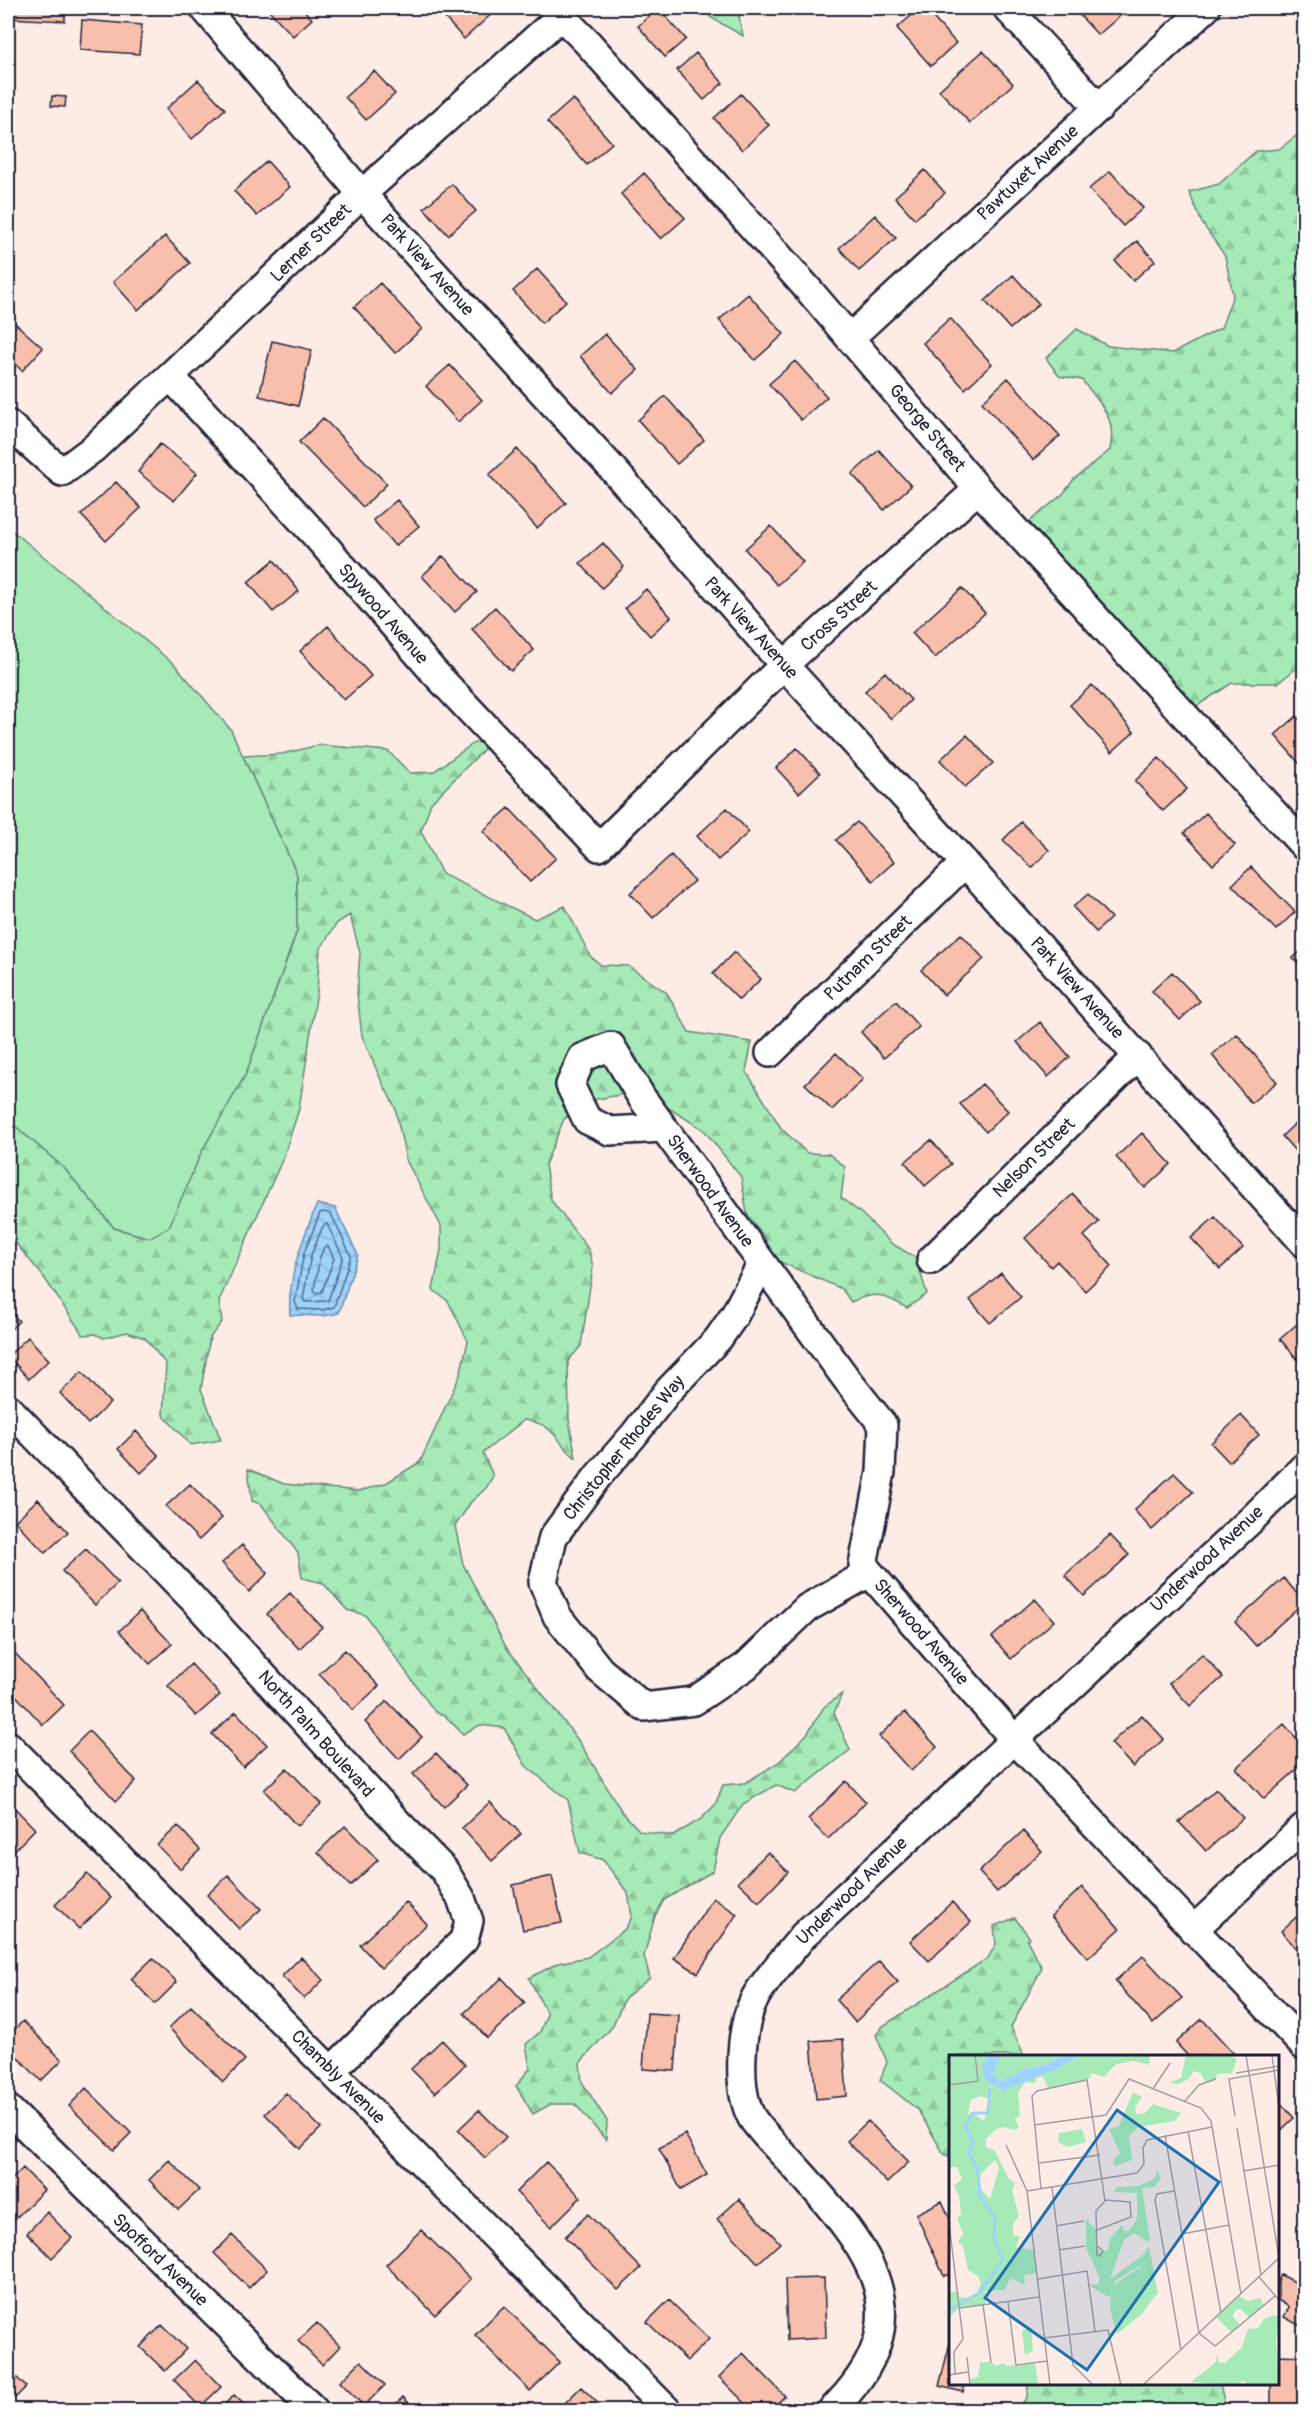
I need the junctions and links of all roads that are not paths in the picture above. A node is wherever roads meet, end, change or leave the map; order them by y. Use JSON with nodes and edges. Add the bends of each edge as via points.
{"nodes":[{"id":1,"x":204,"y":8,"type":"edge"},
{"id":2,"x":1007,"y":8,"type":"edge"},
{"id":3,"x":1206,"y":8,"type":"edge"},
{"id":4,"x":557,"y":12,"type":"edge"},
{"id":5,"x":1099,"y":108,"type":"junction"},
{"id":6,"x":363,"y":194,"type":"junction"},
{"id":7,"x":850,"y":338,"type":"junction"},
{"id":8,"x":171,"y":377,"type":"junction"},
{"id":9,"x":8,"y":424,"type":"edge"},
{"id":10,"x":978,"y":489,"type":"junction"},
{"id":11,"x":784,"y":666,"type":"junction"},
{"id":12,"x":1305,"y":846,"type":"edge"},
{"id":13,"x":599,"y":847,"type":"joint"},
{"id":14,"x":965,"y":863,"type":"junction"},
{"id":15,"x":770,"y":1053,"type":"dead end"},
{"id":16,"x":1138,"y":1056,"type":"junction"},
{"id":17,"x":663,"y":1128,"type":"dead end"},
{"id":18,"x":1305,"y":1243,"type":"edge"},
{"id":19,"x":931,"y":1260,"type":"dead end"},
{"id":20,"x":762,"y":1263,"type":"junction"},
{"id":21,"x":8,"y":1408,"type":"edge"},
{"id":22,"x":1305,"y":1467,"type":"edge"},
{"id":23,"x":869,"y":1573,"type":"junction"},
{"id":24,"x":1014,"y":1739,"type":"junction"},
{"id":25,"x":8,"y":1745,"type":"edge"},
{"id":26,"x":1305,"y":1827,"type":"edge"},
{"id":27,"x":1193,"y":1930,"type":"junction"},
{"id":28,"x":1305,"y":2046,"type":"edge"},
{"id":29,"x":332,"y":2070,"type":"junction"},
{"id":30,"x":8,"y":2109,"type":"edge"},
{"id":31,"x":314,"y":2410,"type":"edge"},
{"id":32,"x":667,"y":2410,"type":"edge"},
{"id":33,"x":832,"y":2410,"type":"edge"}],
"edges":[{"from":1,"to":6,"type":"street","name":"Park View Avenue"},
{"from":2,"to":5,"type":"street"},
{"from":3,"to":5,"type":"street","name":"Pawtuxet Avenue"},
{"from":4,"to":6,"type":"street","name":"Lerner Street"},
{"from":4,"to":7,"type":"street","name":"George Street"},
{"from":5,"to":7,"type":"street","name":"Pawtuxet Avenue"},
{"from":6,"to":8,"type":"street","name":"Lerner Street"},
{"from":6,"to":11,"type":"street","name":"Park View Avenue","via":[[610,466]]},
{"from":7,"to":10,"type":"street","name":"George Street"},
{"from":8,"to":9,"type":"street","name":"Lerner Street","via":[[62,472]]},
{"from":8,"to":13,"type":"street","name":"Spywood Avenue","via":[[433,671]]},
{"from":10,"to":11,"type":"street","name":"Cross Street"},
{"from":10,"to":12,"type":"street","name":"George Street"},
{"from":11,"to":13,"type":"street","name":"Cross Street"},
{"from":11,"to":14,"type":"street","name":"Park View Avenue"},
{"from":14,"to":15,"type":"street","name":"Putnam Street"},
{"from":14,"to":16,"type":"street","name":"Park View Avenue"},
{"from":16,"to":18,"type":"street","name":"Park View Avenue"},
{"from":16,"to":19,"type":"street","name":"Nelson Street"},
{"from":17,"to":20,"type":"street","name":"Sherwood Avenue"},
{"from":20,"to":23,"type":"street","name":"Sherwood Avenue","via":[[883,1425],[881,1472],[862,1565]]},
{"from":20,"to":23,"type":"street","name":"Christopher Rhodes Way","via":[[718,1339],[668,1391],[553,1537],[543,1582],[557,1616],[600,1670],[644,1707],[694,1701],[746,1666],[807,1608]]},
{"from":21,"to":29,"type":"street","name":"North Palm Boulevard","via":[[192,1598],[444,1870],[461,1898],[469,1921],[464,1940]]},
{"from":22,"to":24,"type":"street","name":"Underwood Avenue"},
{"from":23,"to":24,"type":"street","name":"Sherwood Avenue"},
{"from":24,"to":27,"type":"street","name":"Sherwood Avenue"},
{"from":24,"to":33,"type":"street","name":"Underwood Avenue","via":[[803,1936],[755,1998],[744,2037],[741,2082],[752,2117],[840,2216],[877,2281],[883,2312],[877,2346],[852,2391]]},
{"from":25,"to":29,"type":"street","name":"Chambly Avenue"},
{"from":26,"to":27,"type":"street"},
{"from":27,"to":28,"type":"street","name":"Sherwood Avenue"},
{"from":29,"to":32,"type":"street","name":"Chambly Avenue"},
{"from":30,"to":31,"type":"street","name":"Spofford Avenue"}]}
